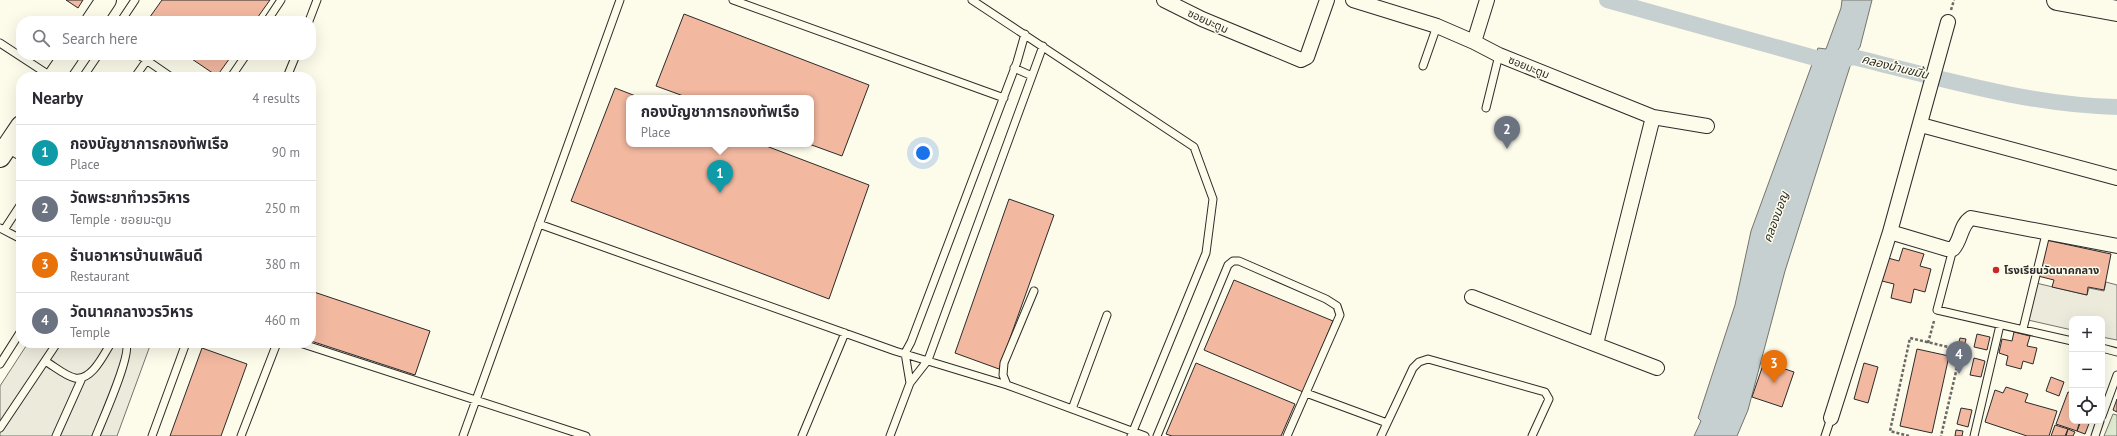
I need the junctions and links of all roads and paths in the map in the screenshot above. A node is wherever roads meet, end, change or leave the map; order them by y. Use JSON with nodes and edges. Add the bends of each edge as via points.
{"nodes":[{"id":1,"x":106,"y":0,"type":"edge"},
{"id":2,"x":135,"y":0,"type":"edge"},
{"id":3,"x":281,"y":0,"type":"edge"},
{"id":4,"x":317,"y":0,"type":"edge"},
{"id":5,"x":620,"y":0,"type":"edge"},
{"id":6,"x":734,"y":0,"type":"edge"},
{"id":7,"x":972,"y":0,"type":"edge"},
{"id":8,"x":1164,"y":0,"type":"edge"},
{"id":9,"x":1328,"y":0,"type":"edge"},
{"id":10,"x":1353,"y":0,"type":"edge"},
{"id":11,"x":1487,"y":0,"type":"edge"},
{"id":12,"x":2060,"y":0,"type":"edge"},
{"id":13,"x":2117,"y":11,"type":"edge"},
{"id":14,"x":95,"y":16,"type":"edge"},
{"id":15,"x":124,"y":16,"type":"edge"},
{"id":16,"x":270,"y":16,"type":"edge"},
{"id":17,"x":311,"y":16,"type":"edge"},
{"id":18,"x":1948,"y":22,"type":"dead end"},
{"id":19,"x":1437,"y":26,"type":"junction"},
{"id":20,"x":1025,"y":34,"type":"junction"},
{"id":21,"x":1474,"y":42,"type":"junction"},
{"id":22,"x":0,"y":43,"type":"edge"},
{"id":23,"x":1043,"y":46,"type":"junction"},
{"id":24,"x":16,"y":53,"type":"edge"},
{"id":25,"x":1499,"y":55,"type":"junction"},
{"id":26,"x":26,"y":60,"type":"edge"},
{"id":27,"x":65,"y":60,"type":"edge"},
{"id":28,"x":95,"y":60,"type":"edge"},
{"id":29,"x":147,"y":60,"type":"joint"},
{"id":30,"x":243,"y":60,"type":"edge"},
{"id":31,"x":294,"y":60,"type":"edge"},
{"id":32,"x":1423,"y":66,"type":"dead end"},
{"id":33,"x":1014,"y":68,"type":"junction"},
{"id":34,"x":45,"y":72,"type":"edge"},
{"id":35,"x":57,"y":72,"type":"edge"},
{"id":36,"x":86,"y":72,"type":"edge"},
{"id":37,"x":139,"y":72,"type":"edge"},
{"id":38,"x":164,"y":72,"type":"edge"},
{"id":39,"x":234,"y":72,"type":"edge"},
{"id":40,"x":289,"y":72,"type":"edge"},
{"id":41,"x":1032,"y":76,"type":"junction"},
{"id":42,"x":1004,"y":98,"type":"junction"},
{"id":43,"x":1486,"y":108,"type":"dead end"},
{"id":44,"x":1653,"y":117,"type":"junction"},
{"id":45,"x":1920,"y":125,"type":"junction"},
{"id":46,"x":1707,"y":126,"type":"dead end"},
{"id":47,"x":16,"y":135,"type":"edge"},
{"id":48,"x":7,"y":151,"type":"edge"},
{"id":49,"x":2117,"y":178,"type":"edge"},
{"id":50,"x":16,"y":211,"type":"edge"},
{"id":51,"x":539,"y":224,"type":"junction"},
{"id":52,"x":2,"y":229,"type":"edge"},
{"id":53,"x":1890,"y":232,"type":"junction"},
{"id":54,"x":2046,"y":234,"type":"junction"},
{"id":55,"x":16,"y":237,"type":"edge"},
{"id":56,"x":2117,"y":246,"type":"edge"},
{"id":57,"x":1953,"y":249,"type":"junction"},
{"id":58,"x":1034,"y":291,"type":"dead end"},
{"id":59,"x":1472,"y":297,"type":"dead end"},
{"id":60,"x":1937,"y":310,"type":"junction"},
{"id":61,"x":1107,"y":315,"type":"dead end"},
{"id":62,"x":2000,"y":325,"type":"junction"},
{"id":63,"x":2022,"y":329,"type":"junction"},
{"id":64,"x":844,"y":333,"type":"junction"},
{"id":65,"x":16,"y":339,"type":"edge"},
{"id":66,"x":2069,"y":340,"type":"edge"},
{"id":67,"x":1928,"y":342,"type":"junction"},
{"id":68,"x":1596,"y":344,"type":"junction"},
{"id":69,"x":54,"y":348,"type":"edge"},
{"id":70,"x":108,"y":348,"type":"edge"},
{"id":71,"x":128,"y":348,"type":"edge"},
{"id":72,"x":184,"y":348,"type":"edge"},
{"id":73,"x":275,"y":348,"type":"edge"},
{"id":74,"x":316,"y":348,"type":"edge"},
{"id":75,"x":2105,"y":349,"type":"edge"},
{"id":76,"x":2117,"y":352,"type":"edge"},
{"id":77,"x":905,"y":353,"type":"junction"},
{"id":78,"x":928,"y":360,"type":"junction"},
{"id":79,"x":45,"y":361,"type":"junction"},
{"id":80,"x":0,"y":364,"type":"edge"},
{"id":81,"x":1657,"y":368,"type":"dead end"},
{"id":82,"x":2117,"y":374,"type":"edge"},
{"id":83,"x":82,"y":378,"type":"junction"},
{"id":84,"x":910,"y":383,"type":"junction"},
{"id":85,"x":1007,"y":385,"type":"junction"},
{"id":86,"x":1306,"y":393,"type":"junction"},
{"id":87,"x":475,"y":399,"type":"junction"},
{"id":88,"x":2105,"y":408,"type":"edge"},
{"id":89,"x":1072,"y":409,"type":"junction"},
{"id":90,"x":1831,"y":418,"type":"joint"},
{"id":91,"x":1387,"y":423,"type":"junction"},
{"id":92,"x":2099,"y":424,"type":"edge"},
{"id":93,"x":0,"y":428,"type":"edge"},
{"id":94,"x":1132,"y":434,"type":"edge"},
{"id":95,"x":56,"y":436,"type":"edge"},
{"id":96,"x":96,"y":436,"type":"edge"},
{"id":97,"x":152,"y":436,"type":"edge"},
{"id":98,"x":241,"y":436,"type":"edge"},
{"id":99,"x":463,"y":436,"type":"edge"},
{"id":100,"x":586,"y":436,"type":"edge"},
{"id":101,"x":802,"y":436,"type":"edge"},
{"id":102,"x":890,"y":436,"type":"edge"},
{"id":103,"x":1145,"y":436,"type":"edge"},
{"id":104,"x":1157,"y":436,"type":"edge"},
{"id":105,"x":1287,"y":436,"type":"edge"},
{"id":106,"x":1381,"y":436,"type":"edge"},
{"id":107,"x":1532,"y":436,"type":"edge"},
{"id":108,"x":1825,"y":436,"type":"edge"},
{"id":109,"x":1909,"y":436,"type":"edge"},
{"id":110,"x":1941,"y":436,"type":"edge"},
{"id":111,"x":1974,"y":436,"type":"edge"},
{"id":112,"x":2095,"y":436,"type":"edge"}],
"edges":[{"from":1,"to":14,"type":"street"},
{"from":2,"to":15,"type":"lane"},
{"from":3,"to":16,"type":"lane"},
{"from":4,"to":17,"type":"lane"},
{"from":5,"to":51,"type":"lane"},
{"from":6,"to":42,"type":"lane"},
{"from":7,"to":20,"type":"lane"},
{"from":8,"to":9,"type":"street","name":"ซอยมะตูม","via":[[1202,19],[1301,60],[1307,57]]},
{"from":10,"to":19,"type":"street","name":"ซอยมะตูม"},
{"from":11,"to":21,"type":"street"},
{"from":12,"to":13,"type":"street"},
{"from":18,"to":45,"type":"street"},
{"from":19,"to":21,"type":"street","name":"ซอยมะตูม"},
{"from":19,"to":32,"type":"lane"},
{"from":20,"to":23,"type":"lane"},
{"from":20,"to":33,"type":"lane"},
{"from":21,"to":25,"type":"street","name":"ซอยมะตูม"},
{"from":22,"to":24,"type":"lane"},
{"from":23,"to":41,"type":"lane"},
{"from":23,"to":94,"type":"lane","via":[[1194,148],[1213,199],[1206,253]]},
{"from":25,"to":43,"type":"lane"},
{"from":25,"to":44,"type":"street","name":"ซอยมะตูม"},
{"from":26,"to":34,"type":"lane"},
{"from":27,"to":35,"type":"street"},
{"from":28,"to":36,"type":"lane"},
{"from":29,"to":37,"type":"lane"},
{"from":29,"to":38,"type":"lane"},
{"from":30,"to":39,"type":"lane"},
{"from":31,"to":40,"type":"lane"},
{"from":33,"to":41,"type":"lane"},
{"from":33,"to":42,"type":"lane"},
{"from":41,"to":78,"type":"lane"},
{"from":42,"to":77,"type":"lane"},
{"from":44,"to":46,"type":"street","name":"ซอยมะตูม"},
{"from":44,"to":68,"type":"street"},
{"from":45,"to":49,"type":"street"},
{"from":45,"to":53,"type":"street"},
{"from":47,"to":48,"type":"street"},
{"from":50,"to":52,"type":"lane"},
{"from":51,"to":64,"type":"lane"},
{"from":51,"to":87,"type":"lane"},
{"from":52,"to":55,"type":"lane"},
{"from":53,"to":57,"type":"street"},
{"from":53,"to":90,"type":"street"},
{"from":54,"to":56,"type":"street"},
{"from":54,"to":57,"type":"street","via":[[1971,218],[1965,222],[1958,244]]},
{"from":54,"to":63,"type":"lane"},
{"from":57,"to":60,"type":"lane"},
{"from":58,"to":85,"type":"lane","via":[[1004,364],[1003,375]]},
{"from":59,"to":68,"type":"street"},
{"from":60,"to":62,"type":"lane"},
{"from":60,"to":67,"type":"path"},
{"from":61,"to":89,"type":"lane"},
{"from":62,"to":63,"type":"lane"},
{"from":62,"to":111,"type":"lane"},
{"from":63,"to":66,"type":"lane"},
{"from":64,"to":77,"type":"lane"},
{"from":64,"to":101,"type":"lane"},
{"from":65,"to":80,"type":"lane"},
{"from":67,"to":109,"type":"path","via":[[1910,338],[1890,431]]},
{"from":67,"to":110,"type":"path","via":[[1961,350]]},
{"from":68,"to":81,"type":"street"},
{"from":69,"to":79,"type":"lane"},
{"from":70,"to":83,"type":"lane","via":[[94,369]]},
{"from":71,"to":96,"type":"lane"},
{"from":72,"to":97,"type":"lane"},
{"from":73,"to":98,"type":"lane"},
{"from":74,"to":87,"type":"lane"},
{"from":75,"to":76,"type":"lane"},
{"from":77,"to":78,"type":"lane"},
{"from":77,"to":84,"type":"lane"},
{"from":78,"to":84,"type":"lane"},
{"from":78,"to":85,"type":"lane"},
{"from":79,"to":83,"type":"lane","via":[[74,378]]},
{"from":79,"to":93,"type":"lane"},
{"from":82,"to":88,"type":"lane"},
{"from":83,"to":95,"type":"lane"},
{"from":84,"to":102,"type":"lane"},
{"from":85,"to":89,"type":"lane"},
{"from":86,"to":91,"type":"lane"},
{"from":86,"to":104,"type":"lane","via":[[1340,315],[1337,306],[1297,286],[1234,261],[1228,265]]},
{"from":86,"to":105,"type":"lane"},
{"from":87,"to":99,"type":"lane"},
{"from":87,"to":100,"type":"lane"},
{"from":89,"to":94,"type":"lane"},
{"from":90,"to":108,"type":"lane"},
{"from":91,"to":106,"type":"lane"},
{"from":91,"to":107,"type":"lane","via":[[1413,368],[1419,362],[1428,359],[1545,392],[1549,399]]},
{"from":92,"to":112,"type":"lane"},
{"from":94,"to":103,"type":"lane"}]}
